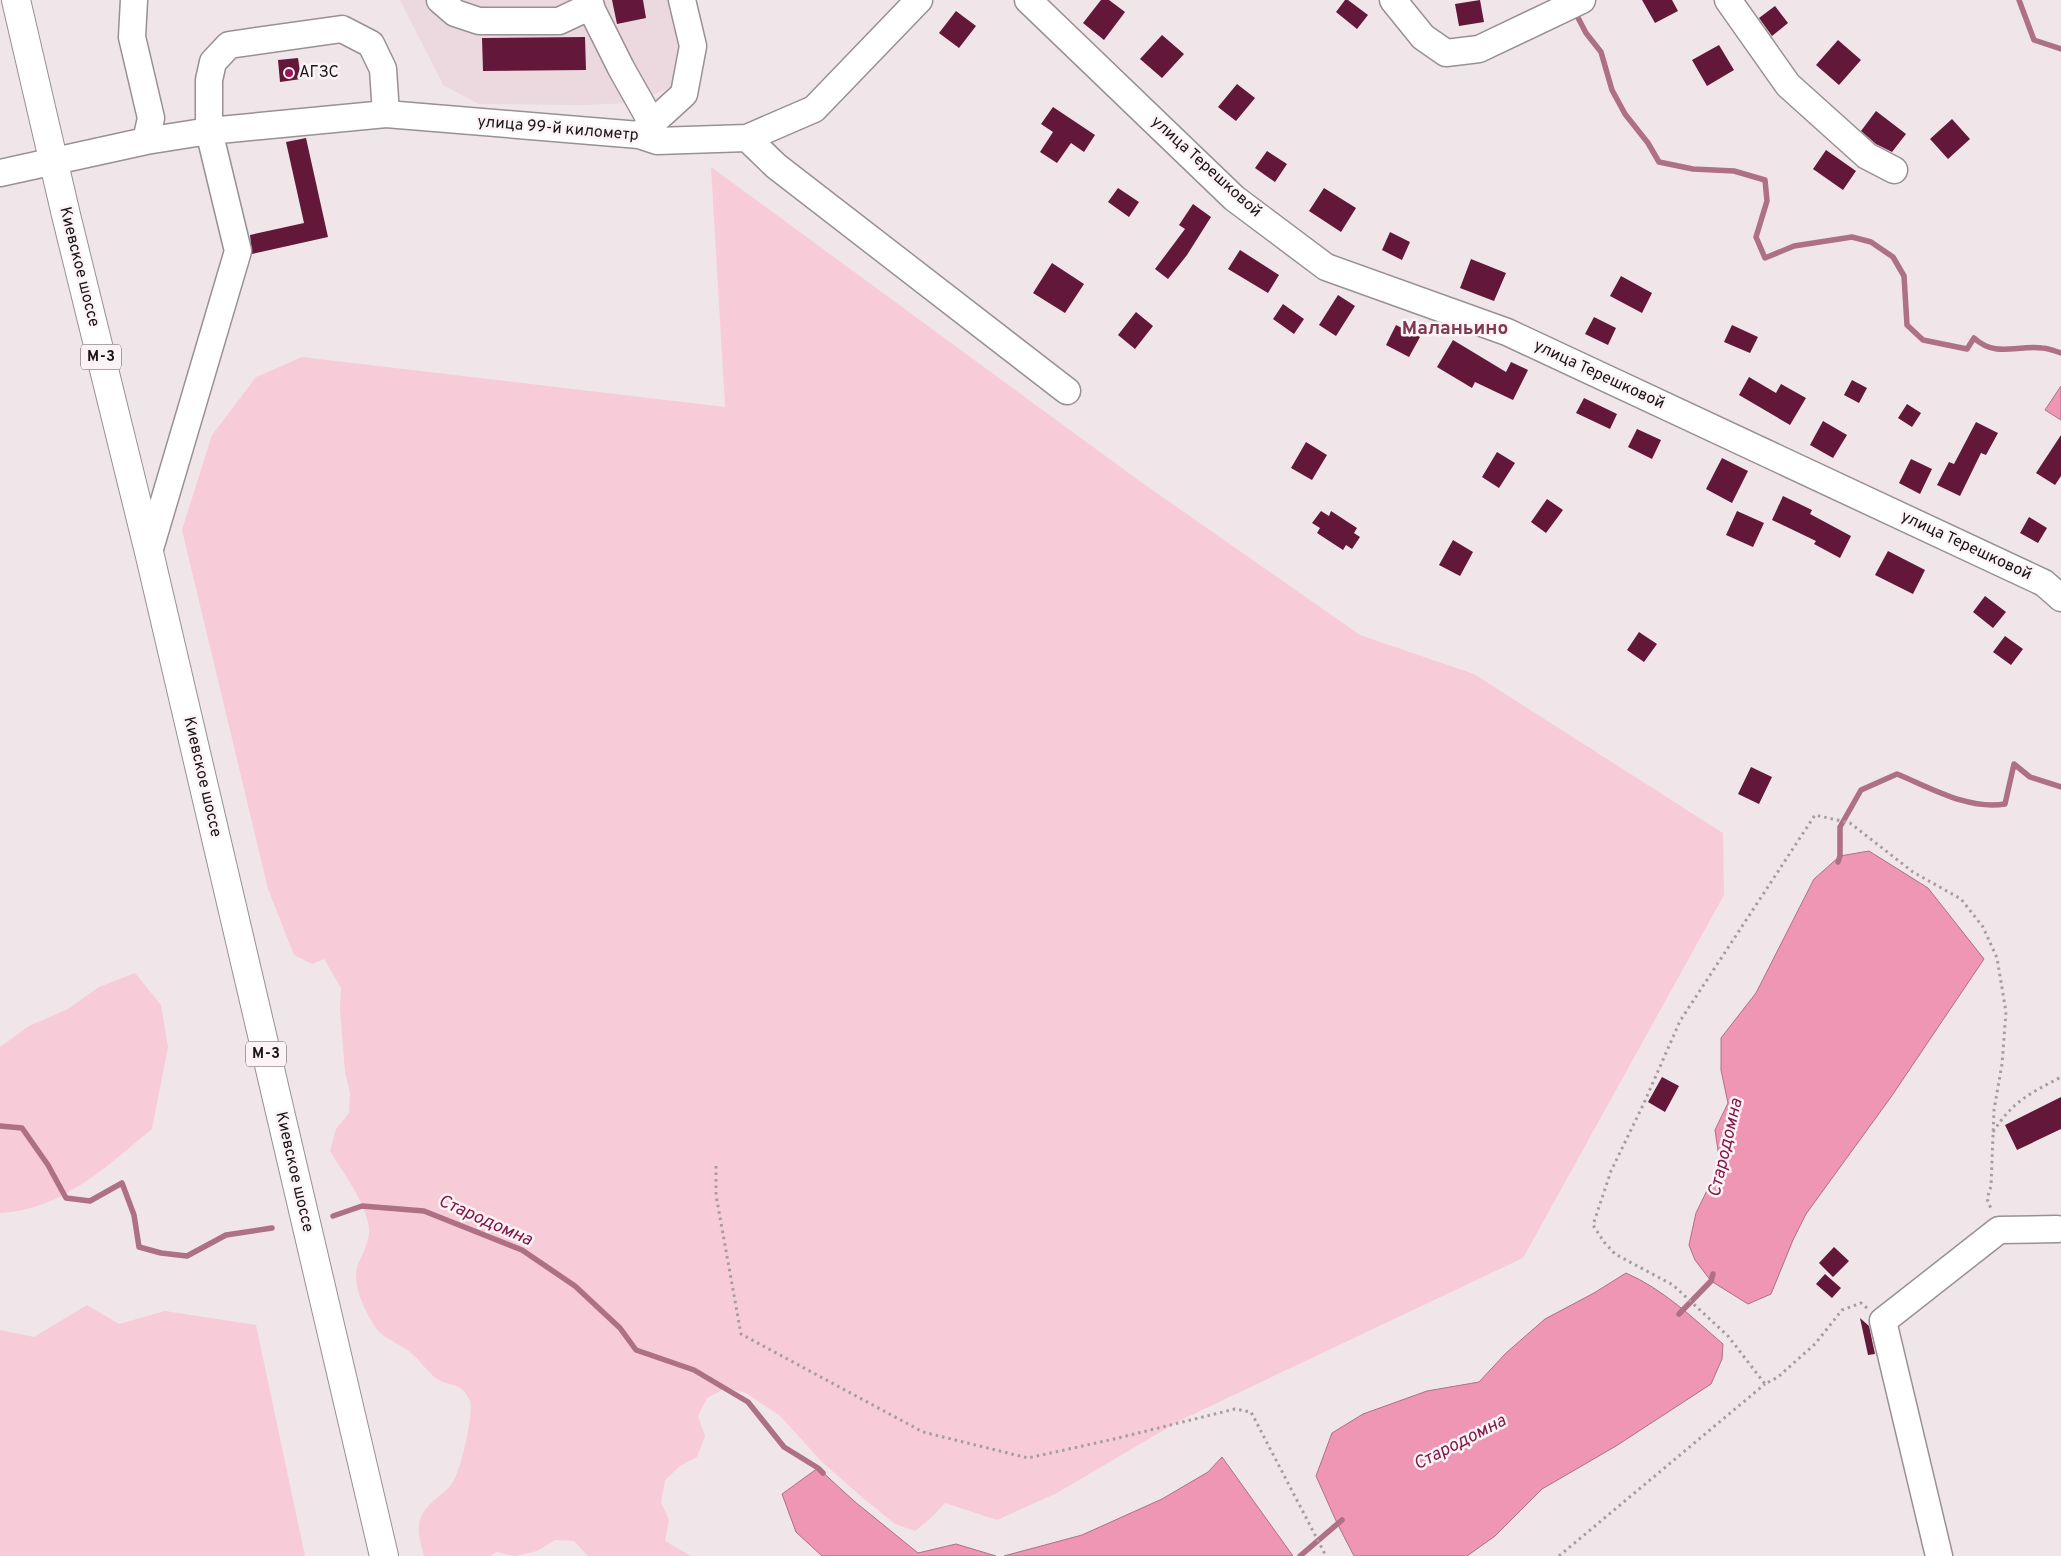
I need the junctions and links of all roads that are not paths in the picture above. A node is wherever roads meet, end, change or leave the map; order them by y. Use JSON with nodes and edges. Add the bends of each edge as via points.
{"nodes":[{"id":1,"x":16,"y":0,"type":"edge"},
{"id":2,"x":134,"y":0,"type":"edge"},
{"id":3,"x":440,"y":0,"type":"edge"},
{"id":4,"x":682,"y":0,"type":"edge"},
{"id":5,"x":919,"y":0,"type":"edge"},
{"id":6,"x":1028,"y":0,"type":"edge"},
{"id":7,"x":1393,"y":0,"type":"edge"},
{"id":8,"x":1582,"y":0,"type":"edge"},
{"id":9,"x":1728,"y":0,"type":"edge"},
{"id":10,"x":589,"y":3,"type":"edge"},
{"id":11,"x":386,"y":114,"type":"junction"},
{"id":12,"x":645,"y":129,"type":"junction"},
{"id":13,"x":209,"y":131,"type":"junction"},
{"id":14,"x":747,"y":138,"type":"junction"},
{"id":15,"x":146,"y":142,"type":"junction"},
{"id":16,"x":53,"y":162,"type":"junction"},
{"id":17,"x":1894,"y":170,"type":"dead end"},
{"id":18,"x":0,"y":173,"type":"edge"},
{"id":19,"x":1067,"y":391,"type":"dead end"},
{"id":20,"x":149,"y":552,"type":"junction"},
{"id":21,"x":2061,"y":598,"type":"edge"},
{"id":22,"x":2057,"y":1229,"type":"dead end"},
{"id":23,"x":384,"y":1556,"type":"edge"},
{"id":24,"x":1940,"y":1556,"type":"edge"}],
"edges":[{"from":1,"to":16,"type":"highway","name":"Киевское шоссе","number":"М-3"},
{"from":2,"to":15,"type":"street","via":[[132,37],[151,118]]},
{"from":3,"to":10,"type":"street","via":[[455,13],[479,21],[559,21]]},
{"from":4,"to":12,"type":"street","via":[[692,46],[684,94]]},
{"from":5,"to":14,"type":"street","name":"улица 99-й километр","via":[[814,109]]},
{"from":6,"to":21,"type":"street","name":"улица Терешковой","via":[[1234,198],[1326,267],[1507,332],[2044,583]]},
{"from":7,"to":8,"type":"street","via":[[1423,37],[1446,53],[1479,49]]},
{"from":9,"to":17,"type":"street","via":[[1788,85],[1866,156]]},
{"from":10,"to":12,"type":"street","via":[[621,68]]},
{"from":11,"to":12,"type":"street","name":"улица 99-й километр"},
{"from":11,"to":13,"type":"street","name":"улица 99-й километр"},
{"from":11,"to":13,"type":"street","via":[[383,69],[371,44],[342,29],[229,45],[213,62],[209,80]]},
{"from":12,"to":14,"type":"street","name":"улица 99-й километр","via":[[657,141]]},
{"from":13,"to":15,"type":"street","name":"улица 99-й километр"},
{"from":13,"to":20,"type":"street","via":[[238,251]]},
{"from":14,"to":19,"type":"street","via":[[776,166]]},
{"from":15,"to":16,"type":"street","name":"улица 99-й километр"},
{"from":16,"to":18,"type":"street"},
{"from":16,"to":20,"type":"highway","name":"Киевское шоссе","number":"М-3"},
{"from":20,"to":23,"type":"highway","name":"Киевское шоссе","number":"М-3"},
{"from":22,"to":24,"type":"street","via":[[1999,1230],[1883,1321]]}]}
